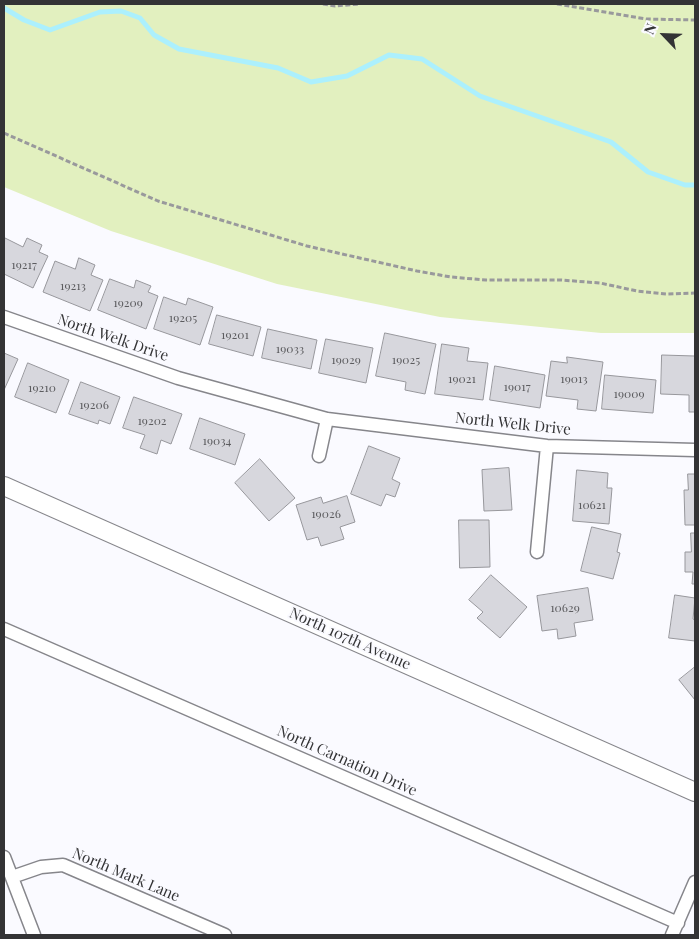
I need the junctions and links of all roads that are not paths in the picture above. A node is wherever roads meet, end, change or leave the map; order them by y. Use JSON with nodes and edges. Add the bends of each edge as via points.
{"nodes":[{"id":1,"x":4,"y":317,"type":"edge"},
{"id":2,"x":327,"y":419,"type":"junction"},
{"id":3,"x":548,"y":446,"type":"junction"},
{"id":4,"x":695,"y":450,"type":"edge"},
{"id":5,"x":319,"y":456,"type":"dead end"},
{"id":6,"x":4,"y":486,"type":"edge"},
{"id":7,"x":537,"y":552,"type":"dead end"},
{"id":8,"x":4,"y":629,"type":"edge"},
{"id":9,"x":695,"y":792,"type":"edge"},
{"id":10,"x":4,"y":857,"type":"edge"},
{"id":11,"x":12,"y":877,"type":"junction"},
{"id":12,"x":695,"y":882,"type":"edge"},
{"id":13,"x":675,"y":929,"type":"edge"},
{"id":14,"x":34,"y":935,"type":"edge"},
{"id":15,"x":225,"y":935,"type":"edge"}],
"edges":[{"from":1,"to":2,"type":"street","name":"North Welk Drive","via":[[178,378]]},
{"from":2,"to":3,"type":"street","name":"North Welk Drive"},
{"from":2,"to":5,"type":"street"},
{"from":3,"to":4,"type":"street","name":"North Welk Drive"},
{"from":3,"to":7,"type":"street"},
{"from":6,"to":9,"type":"main road","name":"North 107th Avenue"},
{"from":8,"to":13,"type":"street","name":"North Carnation Drive"},
{"from":10,"to":11,"type":"street"},
{"from":11,"to":14,"type":"street"},
{"from":11,"to":15,"type":"street","name":"North Mark Lane","via":[[41,867],[63,865]]},
{"from":12,"to":13,"type":"street"}]}
